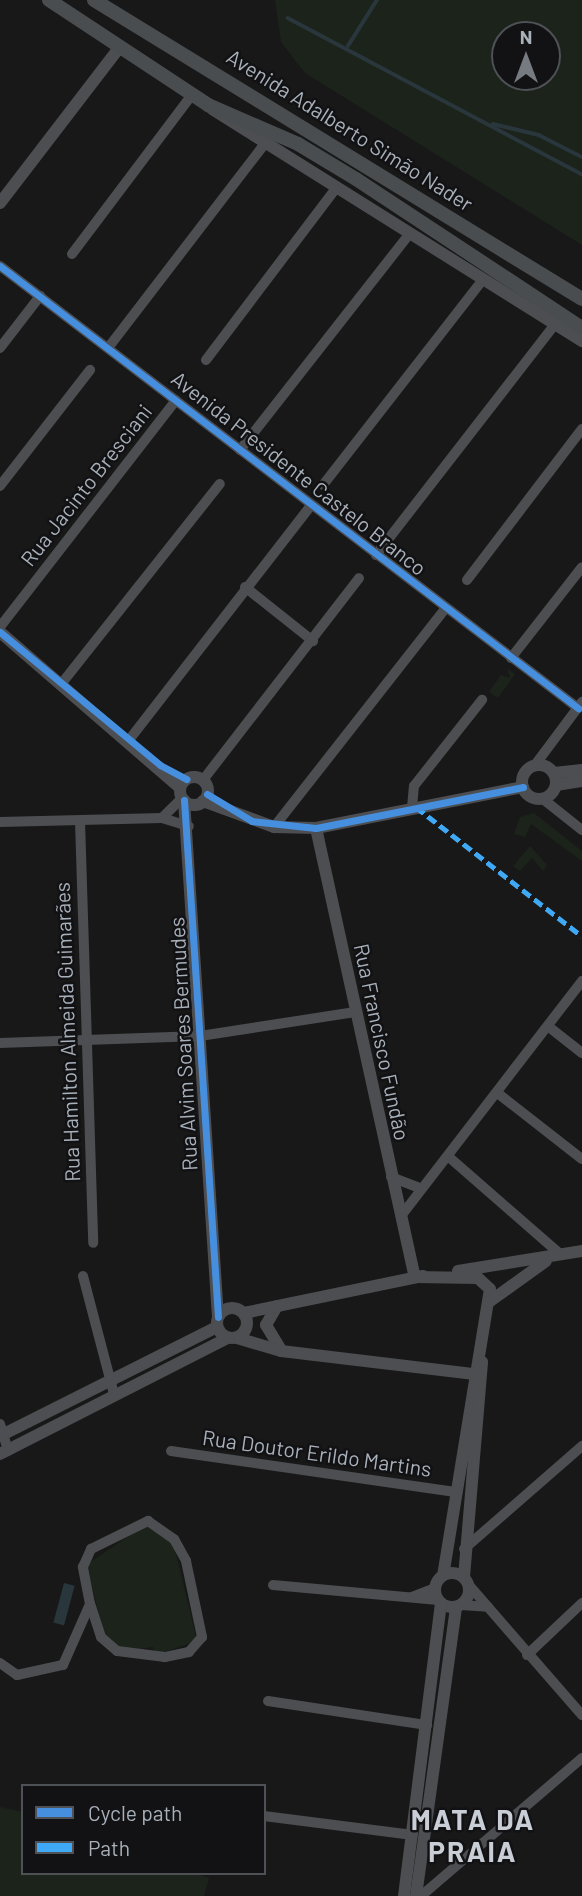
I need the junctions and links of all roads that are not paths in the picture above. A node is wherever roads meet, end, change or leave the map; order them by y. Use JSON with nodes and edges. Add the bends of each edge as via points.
{"nodes":[{"id":1,"x":49,"y":0,"type":"edge"},
{"id":2,"x":94,"y":0,"type":"edge"},
{"id":3,"x":119,"y":48,"type":"junction"},
{"id":4,"x":192,"y":95,"type":"junction"},
{"id":5,"x":208,"y":105,"type":"junction"},
{"id":6,"x":264,"y":145,"type":"junction"},
{"id":7,"x":334,"y":191,"type":"junction"},
{"id":8,"x":0,"y":203,"type":"edge"},
{"id":9,"x":407,"y":237,"type":"junction"},
{"id":10,"x":72,"y":254,"type":"dead end"},
{"id":11,"x":0,"y":266,"type":"edge"},
{"id":12,"x":480,"y":283,"type":"junction"},
{"id":13,"x":40,"y":296,"type":"junction"},
{"id":14,"x":582,"y":299,"type":"edge"},
{"id":15,"x":555,"y":324,"type":"junction"},
{"id":16,"x":582,"y":328,"type":"edge"},
{"id":17,"x":582,"y":341,"type":"edge"},
{"id":18,"x":0,"y":348,"type":"edge"},
{"id":19,"x":108,"y":348,"type":"junction"},
{"id":20,"x":206,"y":360,"type":"dead end"},
{"id":21,"x":90,"y":370,"type":"dead end"},
{"id":22,"x":176,"y":400,"type":"junction"},
{"id":23,"x":582,"y":429,"type":"edge"},
{"id":24,"x":240,"y":450,"type":"junction"},
{"id":25,"x":220,"y":484,"type":"dead end"},
{"id":26,"x":323,"y":485,"type":"dead end"},
{"id":27,"x":0,"y":486,"type":"edge"},
{"id":28,"x":311,"y":505,"type":"junction"},
{"id":29,"x":376,"y":555,"type":"junction"},
{"id":30,"x":582,"y":567,"type":"edge"},
{"id":31,"x":359,"y":578,"type":"dead end"},
{"id":32,"x":467,"y":580,"type":"dead end"},
{"id":33,"x":245,"y":587,"type":"junction"},
{"id":34,"x":446,"y":608,"type":"junction"},
{"id":35,"x":0,"y":629,"type":"edge"},
{"id":36,"x":313,"y":641,"type":"junction"},
{"id":37,"x":511,"y":658,"type":"junction"},
{"id":38,"x":62,"y":683,"type":"junction"},
{"id":39,"x":482,"y":700,"type":"dead end"},
{"id":40,"x":580,"y":705,"type":"edge"},
{"id":41,"x":129,"y":740,"type":"junction"},
{"id":42,"x":536,"y":765,"type":"junction"},
{"id":43,"x":582,"y":770,"type":"edge"},
{"id":44,"x":555,"y":779,"type":"junction"},
{"id":45,"x":203,"y":780,"type":"joint"},
{"id":46,"x":582,"y":780,"type":"edge"},
{"id":47,"x":523,"y":787,"type":"junction"},
{"id":48,"x":191,"y":795,"type":"junction"},
{"id":49,"x":543,"y":799,"type":"junction"},
{"id":50,"x":412,"y":808,"type":"junction"},
{"id":51,"x":162,"y":818,"type":"junction"},
{"id":52,"x":80,"y":821,"type":"junction"},
{"id":53,"x":0,"y":822,"type":"edge"},
{"id":54,"x":190,"y":826,"type":"junction"},
{"id":55,"x":274,"y":827,"type":"junction"},
{"id":56,"x":316,"y":828,"type":"junction"},
{"id":57,"x":582,"y":830,"type":"edge"},
{"id":58,"x":582,"y":981,"type":"edge"},
{"id":59,"x":355,"y":1012,"type":"junction"},
{"id":60,"x":549,"y":1027,"type":"junction"},
{"id":61,"x":200,"y":1036,"type":"junction"},
{"id":62,"x":87,"y":1040,"type":"junction"},
{"id":63,"x":0,"y":1043,"type":"edge"},
{"id":64,"x":582,"y":1053,"type":"edge"},
{"id":65,"x":500,"y":1095,"type":"junction"},
{"id":66,"x":450,"y":1158,"type":"junction"},
{"id":67,"x":582,"y":1159,"type":"edge"},
{"id":68,"x":391,"y":1177,"type":"junction"},
{"id":69,"x":419,"y":1188,"type":"junction"},
{"id":70,"x":400,"y":1218,"type":"junction"},
{"id":71,"x":93,"y":1242,"type":"dead end"},
{"id":72,"x":582,"y":1251,"type":"edge"},
{"id":73,"x":561,"y":1255,"type":"junction"},
{"id":74,"x":83,"y":1276,"type":"dead end"},
{"id":75,"x":409,"y":1278,"type":"junction"},
{"id":76,"x":214,"y":1287,"type":"junction"},
{"id":77,"x":489,"y":1302,"type":"junction"},
{"id":78,"x":277,"y":1306,"type":"junction"},
{"id":79,"x":231,"y":1308,"type":"junction"},
{"id":80,"x":244,"y":1313,"type":"junction"},
{"id":81,"x":218,"y":1322,"type":"junction"},
{"id":82,"x":232,"y":1338,"type":"junction"},
{"id":83,"x":281,"y":1350,"type":"junction"},
{"id":84,"x":480,"y":1352,"type":"junction"},
{"id":85,"x":475,"y":1374,"type":"junction"},
{"id":86,"x":110,"y":1379,"type":"junction"},
{"id":87,"x":114,"y":1394,"type":"junction"},
{"id":88,"x":1,"y":1432,"type":"edge"},
{"id":89,"x":582,"y":1446,"type":"edge"},
{"id":90,"x":171,"y":1451,"type":"dead end"},
{"id":91,"x":4,"y":1452,"type":"edge"},
{"id":92,"x":457,"y":1492,"type":"junction"},
{"id":93,"x":462,"y":1550,"type":"junction"},
{"id":94,"x":443,"y":1575,"type":"junction"},
{"id":95,"x":466,"y":1581,"type":"junction"},
{"id":96,"x":273,"y":1585,"type":"dead end"},
{"id":97,"x":438,"y":1597,"type":"junction"},
{"id":98,"x":582,"y":1603,"type":"edge"},
{"id":99,"x":90,"y":1604,"type":"junction"},
{"id":100,"x":458,"y":1606,"type":"junction"},
{"id":101,"x":489,"y":1607,"type":"junction"},
{"id":102,"x":527,"y":1655,"type":"junction"},
{"id":103,"x":0,"y":1662,"type":"edge"},
{"id":104,"x":268,"y":1701,"type":"dead end"},
{"id":105,"x":582,"y":1715,"type":"edge"},
{"id":106,"x":432,"y":1731,"type":"junction"},
{"id":107,"x":582,"y":1758,"type":"edge"},
{"id":108,"x":266,"y":1816,"type":"edge"},
{"id":109,"x":413,"y":1835,"type":"junction"},
{"id":110,"x":404,"y":1896,"type":"edge"},
{"id":111,"x":419,"y":1896,"type":"edge"}],
"edges":[{"from":1,"to":3,"type":"main road","name":"Avenida Adalberto Simão Nader"},
{"from":2,"to":14,"type":"main road","name":"Avenida Adalberto Simão Nader"},
{"from":3,"to":4,"type":"main road","name":"Avenida Adalberto Simão Nader"},
{"from":3,"to":8,"type":"street"},
{"from":4,"to":5,"type":"main road","name":"Avenida Adalberto Simão Nader"},
{"from":4,"to":10,"type":"street"},
{"from":5,"to":6,"type":"street","name":"Avenida Adalberto Simão Nader"},
{"from":5,"to":16,"type":"main road","name":"Avenida Adalberto Simão Nader","via":[[298,144]]},
{"from":6,"to":7,"type":"street","name":"Avenida Adalberto Simão Nader"},
{"from":6,"to":19,"type":"street"},
{"from":7,"to":9,"type":"street","name":"Avenida Adalberto Simão Nader"},
{"from":7,"to":20,"type":"street"},
{"from":9,"to":12,"type":"street","name":"Avenida Adalberto Simão Nader"},
{"from":9,"to":24,"type":"street"},
{"from":11,"to":13,"type":"street","name":"Avenida Presidente Castelo Branco"},
{"from":12,"to":15,"type":"street","name":"Avenida Adalberto Simão Nader"},
{"from":12,"to":26,"type":"street"},
{"from":13,"to":18,"type":"street"},
{"from":13,"to":19,"type":"street","name":"Avenida Presidente Castelo Branco"},
{"from":15,"to":17,"type":"street","name":"Avenida Adalberto Simão Nader"},
{"from":15,"to":29,"type":"street"},
{"from":19,"to":22,"type":"street","name":"Avenida Presidente Castelo Branco"},
{"from":21,"to":27,"type":"street"},
{"from":22,"to":24,"type":"street","name":"Avenida Presidente Castelo Branco"},
{"from":22,"to":35,"type":"street","name":"Rua Jacinto Bresciani"},
{"from":23,"to":32,"type":"street"},
{"from":24,"to":28,"type":"street","name":"Avenida Presidente Castelo Branco"},
{"from":25,"to":38,"type":"street"},
{"from":28,"to":29,"type":"street","name":"Avenida Presidente Castelo Branco"},
{"from":28,"to":33,"type":"street"},
{"from":29,"to":34,"type":"street","name":"Avenida Presidente Castelo Branco"},
{"from":30,"to":37,"type":"street"},
{"from":31,"to":36,"type":"street"},
{"from":33,"to":36,"type":"street"},
{"from":33,"to":41,"type":"street"},
{"from":34,"to":37,"type":"street","name":"Avenida Presidente Castelo Branco"},
{"from":34,"to":55,"type":"street"},
{"from":35,"to":38,"type":"street"},
{"from":36,"to":45,"type":"street"},
{"from":37,"to":40,"type":"street","name":"Avenida Presidente Castelo Branco"},
{"from":38,"to":41,"type":"street"},
{"from":39,"to":50,"type":"street","via":[[414,786]]},
{"from":40,"to":42,"type":"street"},
{"from":41,"to":48,"type":"street"},
{"from":42,"to":44,"type":"street"},
{"from":42,"to":47,"type":"street","via":[[524,774]]},
{"from":43,"to":44,"type":"street"},
{"from":44,"to":46,"type":"street"},
{"from":44,"to":49,"type":"street"},
{"from":45,"to":48,"type":"street","name":"Rua Alvim Soares Bermudes"},
{"from":47,"to":49,"type":"street"},
{"from":47,"to":50,"type":"street"},
{"from":48,"to":51,"type":"street"},
{"from":48,"to":54,"type":"street","name":"Rua Alvim Soares Bermudes"},
{"from":48,"to":55,"type":"street"},
{"from":49,"to":57,"type":"street"},
{"from":50,"to":56,"type":"street"},
{"from":51,"to":52,"type":"street"},
{"from":51,"to":54,"type":"street"},
{"from":52,"to":53,"type":"street"},
{"from":52,"to":62,"type":"street","name":"Rua Hamilton Almeida Guimarães"},
{"from":54,"to":61,"type":"street","name":"Rua Alvim Soares Bermudes"},
{"from":55,"to":56,"type":"street"},
{"from":56,"to":59,"type":"street","name":"Rua Francisco Fundão"},
{"from":58,"to":60,"type":"street"},
{"from":59,"to":61,"type":"street"},
{"from":59,"to":68,"type":"street","name":"Rua Francisco Fundão"},
{"from":60,"to":64,"type":"street"},
{"from":60,"to":65,"type":"street"},
{"from":61,"to":62,"type":"street"},
{"from":61,"to":76,"type":"street","name":"Rua Alvim Soares Bermudes"},
{"from":62,"to":63,"type":"street"},
{"from":62,"to":71,"type":"street","name":"Rua Hamilton Almeida Guimarães"},
{"from":65,"to":66,"type":"street"},
{"from":65,"to":67,"type":"street"},
{"from":66,"to":69,"type":"street"},
{"from":66,"to":73,"type":"street"},
{"from":68,"to":69,"type":"street"},
{"from":68,"to":70,"type":"street","name":"Rua Francisco Fundão"},
{"from":69,"to":70,"type":"street"},
{"from":70,"to":75,"type":"street","name":"Rua Francisco Fundão"},
{"from":72,"to":73,"type":"street"},
{"from":73,"to":75,"type":"street"},
{"from":73,"to":77,"type":"street"},
{"from":74,"to":86,"type":"street"},
{"from":75,"to":77,"type":"street","via":[[485,1280]]},
{"from":75,"to":78,"type":"street"},
{"from":76,"to":79,"type":"street"},
{"from":76,"to":81,"type":"street","name":"Rua Alvim Soares Bermudes"},
{"from":77,"to":84,"type":"street"},
{"from":78,"to":80,"type":"street"},
{"from":78,"to":83,"type":"street","via":[[266,1325]]},
{"from":79,"to":80,"type":"street"},
{"from":79,"to":81,"type":"street"},
{"from":80,"to":82,"type":"street","via":[[246,1330]]},
{"from":81,"to":82,"type":"street"},
{"from":81,"to":86,"type":"street"},
{"from":82,"to":83,"type":"street"},
{"from":82,"to":87,"type":"street"},
{"from":83,"to":85,"type":"street"},
{"from":84,"to":85,"type":"street"},
{"from":84,"to":93,"type":"street","via":[[484,1382]]},
{"from":85,"to":92,"type":"street"},
{"from":86,"to":87,"type":"street"},
{"from":86,"to":88,"type":"street"},
{"from":87,"to":91,"type":"street"},
{"from":88,"to":91,"type":"street"},
{"from":89,"to":93,"type":"street"},
{"from":90,"to":92,"type":"street","name":"Rua Doutor Erildo Martins"},
{"from":92,"to":94,"type":"street"},
{"from":93,"to":95,"type":"street"},
{"from":94,"to":95,"type":"street"},
{"from":94,"to":97,"type":"street"},
{"from":95,"to":100,"type":"street"},
{"from":95,"to":101,"type":"street"},
{"from":96,"to":97,"type":"street","via":[[401,1600]]},
{"from":97,"to":100,"type":"street"},
{"from":97,"to":106,"type":"street"},
{"from":98,"to":102,"type":"street"},
{"from":99,"to":99,"type":"street","via":[[83,1567],[91,1549],[148,1521],[181,1549],[202,1643],[165,1657],[117,1651],[101,1637]]},
{"from":99,"to":103,"type":"street","via":[[63,1665],[17,1675]]},
{"from":100,"to":101,"type":"street"},
{"from":100,"to":106,"type":"street"},
{"from":101,"to":102,"type":"street"},
{"from":102,"to":105,"type":"street"},
{"from":104,"to":106,"type":"street"},
{"from":106,"to":109,"type":"street"},
{"from":106,"to":111,"type":"street"},
{"from":107,"to":111,"type":"street"},
{"from":108,"to":109,"type":"street"},
{"from":109,"to":110,"type":"street"}]}
